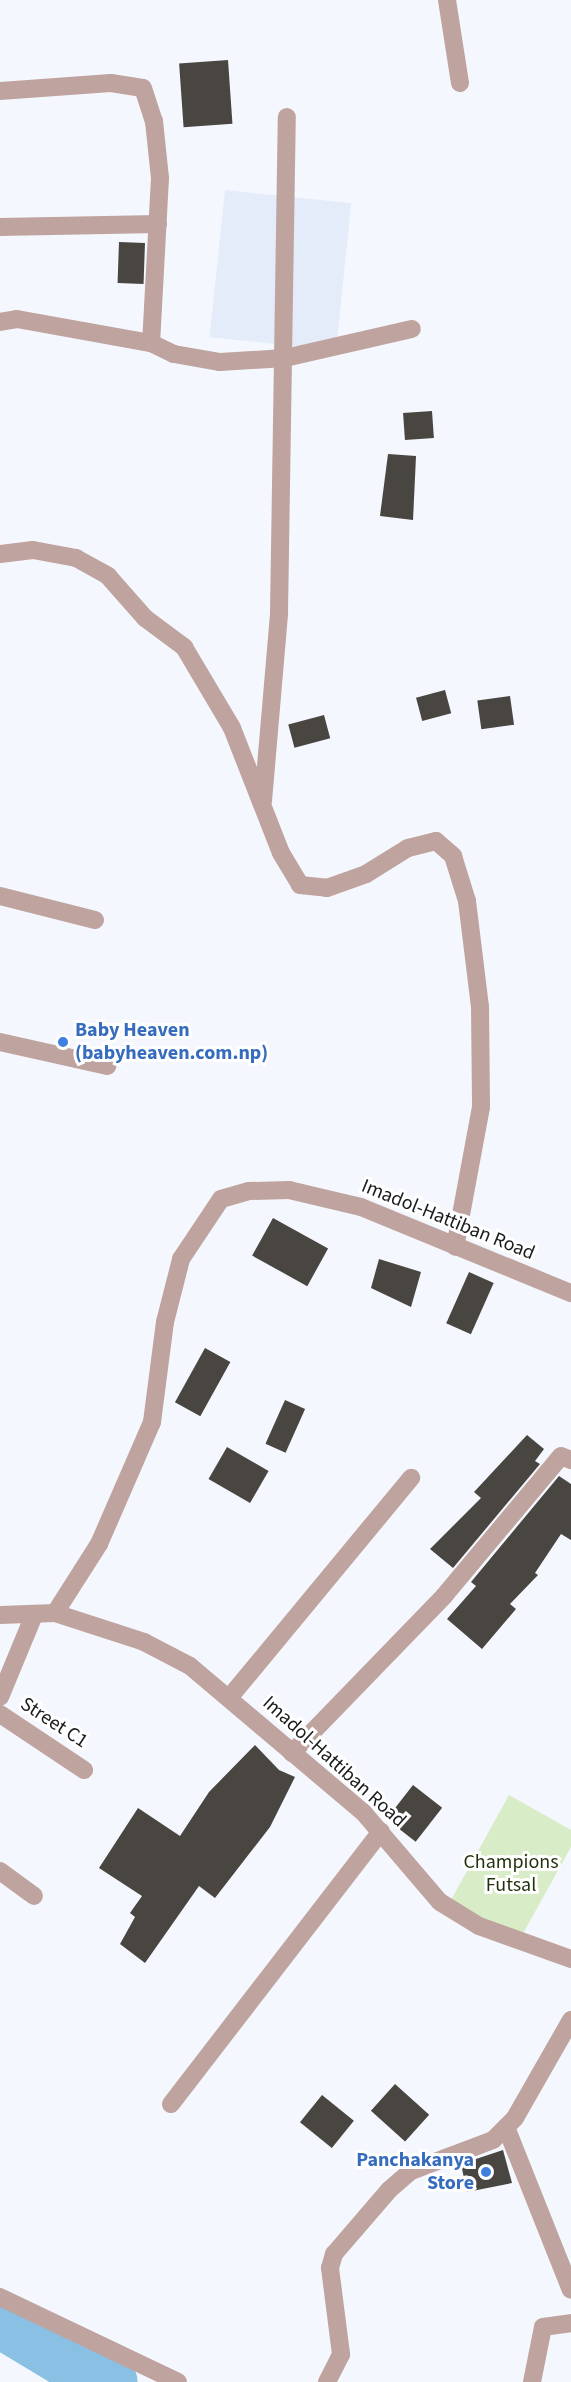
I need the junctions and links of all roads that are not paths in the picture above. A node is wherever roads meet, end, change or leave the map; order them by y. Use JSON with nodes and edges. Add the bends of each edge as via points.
{"nodes":[{"id":1,"x":447,"y":0,"type":"edge"},
{"id":2,"x":460,"y":83,"type":"dead end"},
{"id":3,"x":0,"y":91,"type":"edge"},
{"id":4,"x":287,"y":117,"type":"dead end"},
{"id":5,"x":158,"y":224,"type":"junction"},
{"id":6,"x":0,"y":227,"type":"edge"},
{"id":7,"x":0,"y":322,"type":"edge"},
{"id":8,"x":412,"y":329,"type":"dead end"},
{"id":9,"x":151,"y":342,"type":"junction"},
{"id":10,"x":285,"y":358,"type":"junction"},
{"id":11,"x":0,"y":554,"type":"edge"},
{"id":12,"x":262,"y":806,"type":"junction"},
{"id":13,"x":0,"y":896,"type":"edge"},
{"id":14,"x":95,"y":920,"type":"dead end"},
{"id":15,"x":0,"y":1042,"type":"edge"},
{"id":16,"x":107,"y":1066,"type":"dead end"},
{"id":17,"x":455,"y":1247,"type":"junction"},
{"id":18,"x":571,"y":1293,"type":"edge"},
{"id":19,"x":571,"y":1460,"type":"edge"},
{"id":20,"x":411,"y":1478,"type":"dead end"},
{"id":21,"x":55,"y":1613,"type":"junction"},
{"id":22,"x":0,"y":1615,"type":"edge"},
{"id":23,"x":34,"y":1615,"type":"junction"},
{"id":24,"x":0,"y":1697,"type":"edge"},
{"id":25,"x":229,"y":1698,"type":"junction"},
{"id":26,"x":0,"y":1714,"type":"edge"},
{"id":27,"x":292,"y":1753,"type":"junction"},
{"id":28,"x":84,"y":1770,"type":"dead end"},
{"id":29,"x":381,"y":1831,"type":"junction"},
{"id":30,"x":0,"y":1871,"type":"edge"},
{"id":31,"x":34,"y":1896,"type":"dead end"},
{"id":32,"x":571,"y":1959,"type":"edge"},
{"id":33,"x":571,"y":2020,"type":"edge"},
{"id":34,"x":171,"y":2104,"type":"dead end"},
{"id":35,"x":507,"y":2127,"type":"junction"},
{"id":36,"x":571,"y":2290,"type":"edge"},
{"id":37,"x":0,"y":2297,"type":"edge"},
{"id":38,"x":571,"y":2323,"type":"edge"},
{"id":39,"x":178,"y":2382,"type":"edge"},
{"id":40,"x":327,"y":2382,"type":"edge"},
{"id":41,"x":532,"y":2382,"type":"edge"}],
"edges":[{"from":1,"to":2,"type":"street"},
{"from":3,"to":5,"type":"street","via":[[111,83],[142,88],[154,122],[160,178]]},
{"from":4,"to":10,"type":"street"},
{"from":5,"to":6,"type":"street"},
{"from":5,"to":9,"type":"street"},
{"from":7,"to":9,"type":"street","via":[[16,318]]},
{"from":8,"to":10,"type":"street"},
{"from":9,"to":10,"type":"street","via":[[174,354],[220,362]]},
{"from":10,"to":12,"type":"street","via":[[279,613]]},
{"from":11,"to":12,"type":"street","via":[[33,550],[76,558],[108,576],[145,618],[184,647],[232,728]]},
{"from":12,"to":17,"type":"street","via":[[281,853],[300,885],[327,888],[366,874],[408,848],[436,842],[453,856],[467,901],[480,1007],[481,1107]]},
{"from":13,"to":14,"type":"street"},
{"from":15,"to":16,"type":"street"},
{"from":17,"to":18,"type":"street","name":"Imadol-Hattiban Road"},
{"from":17,"to":21,"type":"street","name":"Imadol-Hattiban Road","via":[[361,1207],[289,1190],[249,1191],[221,1198],[181,1259],[165,1322],[152,1422],[99,1544]]},
{"from":19,"to":27,"type":"street","via":[[561,1456],[444,1596]]},
{"from":20,"to":25,"type":"street"},
{"from":21,"to":23,"type":"street","name":"Imadol-Hattiban Road"},
{"from":21,"to":25,"type":"street","name":"Imadol-Hattiban Road","via":[[144,1642],[190,1666]]},
{"from":22,"to":23,"type":"street","name":"Imadol-Hattiban Road"},
{"from":23,"to":24,"type":"street"},
{"from":25,"to":27,"type":"street","name":"Imadol-Hattiban Road"},
{"from":26,"to":28,"type":"street","name":"Street C1"},
{"from":27,"to":29,"type":"street","name":"Imadol-Hattiban Road"},
{"from":29,"to":32,"type":"street","name":"Imadol-Hattiban Road","via":[[440,1902],[456,1913],[479,1926]]},
{"from":29,"to":34,"type":"street"},
{"from":30,"to":31,"type":"street"},
{"from":33,"to":35,"type":"street"},
{"from":35,"to":36,"type":"street"},
{"from":35,"to":40,"type":"street","via":[[494,2140],[411,2171],[389,2190],[334,2254],[330,2268],[341,2354]]},
{"from":37,"to":39,"type":"street"},
{"from":38,"to":41,"type":"street","via":[[543,2327]]}]}
